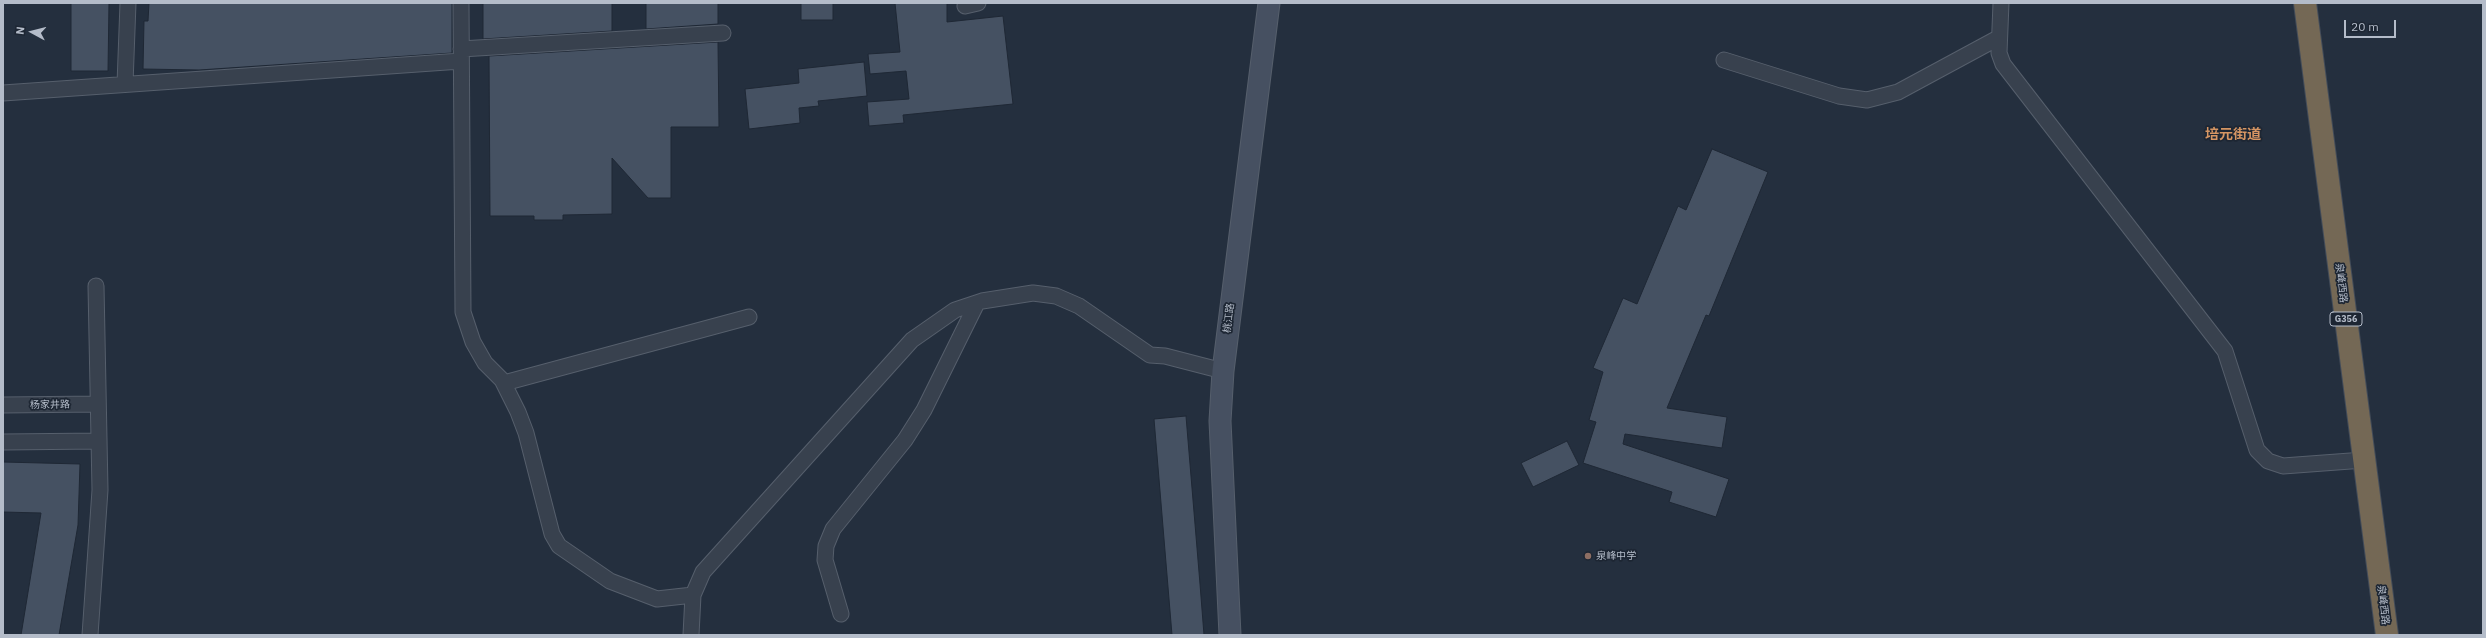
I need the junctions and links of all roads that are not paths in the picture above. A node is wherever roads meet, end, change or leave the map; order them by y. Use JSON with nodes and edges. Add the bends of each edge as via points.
{"nodes":[{"id":1,"x":128,"y":3,"type":"edge"},
{"id":2,"x":461,"y":3,"type":"edge"},
{"id":3,"x":1269,"y":3,"type":"edge"},
{"id":4,"x":2001,"y":3,"type":"edge"},
{"id":5,"x":2305,"y":3,"type":"edge"},
{"id":6,"x":723,"y":33,"type":"dead end"},
{"id":7,"x":1998,"y":38,"type":"junction"},
{"id":8,"x":461,"y":55,"type":"junction"},
{"id":9,"x":1724,"y":60,"type":"dead end"},
{"id":10,"x":125,"y":84,"type":"junction"},
{"id":11,"x":3,"y":93,"type":"edge"},
{"id":12,"x":96,"y":286,"type":"dead end"},
{"id":13,"x":977,"y":302,"type":"junction"},
{"id":14,"x":749,"y":317,"type":"dead end"},
{"id":15,"x":1223,"y":371,"type":"junction"},
{"id":16,"x":504,"y":383,"type":"junction"},
{"id":17,"x":98,"y":404,"type":"junction"},
{"id":18,"x":3,"y":406,"type":"edge"},
{"id":19,"x":99,"y":441,"type":"junction"},
{"id":20,"x":3,"y":442,"type":"edge"},
{"id":21,"x":2364,"y":460,"type":"junction"},
{"id":22,"x":693,"y":595,"type":"junction"},
{"id":23,"x":841,"y":614,"type":"dead end"},
{"id":24,"x":90,"y":635,"type":"edge"},
{"id":25,"x":691,"y":635,"type":"edge"},
{"id":26,"x":1230,"y":635,"type":"edge"},
{"id":27,"x":2387,"y":635,"type":"edge"}],
"edges":[{"from":1,"to":10,"type":"street"},
{"from":2,"to":8,"type":"street"},
{"from":3,"to":15,"type":"street","name":"桃江路"},
{"from":4,"to":7,"type":"street"},
{"from":5,"to":21,"type":"highway","name":"泉峰西路","number":"G356"},
{"from":6,"to":8,"type":"street"},
{"from":7,"to":9,"type":"street","via":[[1898,92],[1867,100],[1839,96]]},
{"from":7,"to":21,"type":"street","via":[[2003,64],[2226,351],[2256,450],[2268,461],[2283,466]]},
{"from":8,"to":10,"type":"street"},
{"from":8,"to":16,"type":"street","via":[[463,312],[478,354]]},
{"from":10,"to":11,"type":"street"},
{"from":12,"to":17,"type":"street"},
{"from":13,"to":15,"type":"street","via":[[1033,293],[1056,296],[1079,306],[1150,355],[1165,356]]},
{"from":13,"to":22,"type":"street","via":[[955,310],[912,340],[703,572]]},
{"from":13,"to":23,"type":"street","via":[[924,410],[905,440],[833,529],[826,546],[825,560]]},
{"from":14,"to":16,"type":"street"},
{"from":15,"to":26,"type":"street","name":"桃江路","via":[[1220,421]]},
{"from":16,"to":22,"type":"street","via":[[526,432],[552,534],[559,546],[610,581],[657,600]]},
{"from":17,"to":18,"type":"street","name":"杨家井路"},
{"from":17,"to":19,"type":"street"},
{"from":19,"to":20,"type":"street"},
{"from":19,"to":24,"type":"street","via":[[100,490]]},
{"from":21,"to":27,"type":"highway","name":"泉峰西路","number":"G356"},
{"from":22,"to":25,"type":"street"}]}
